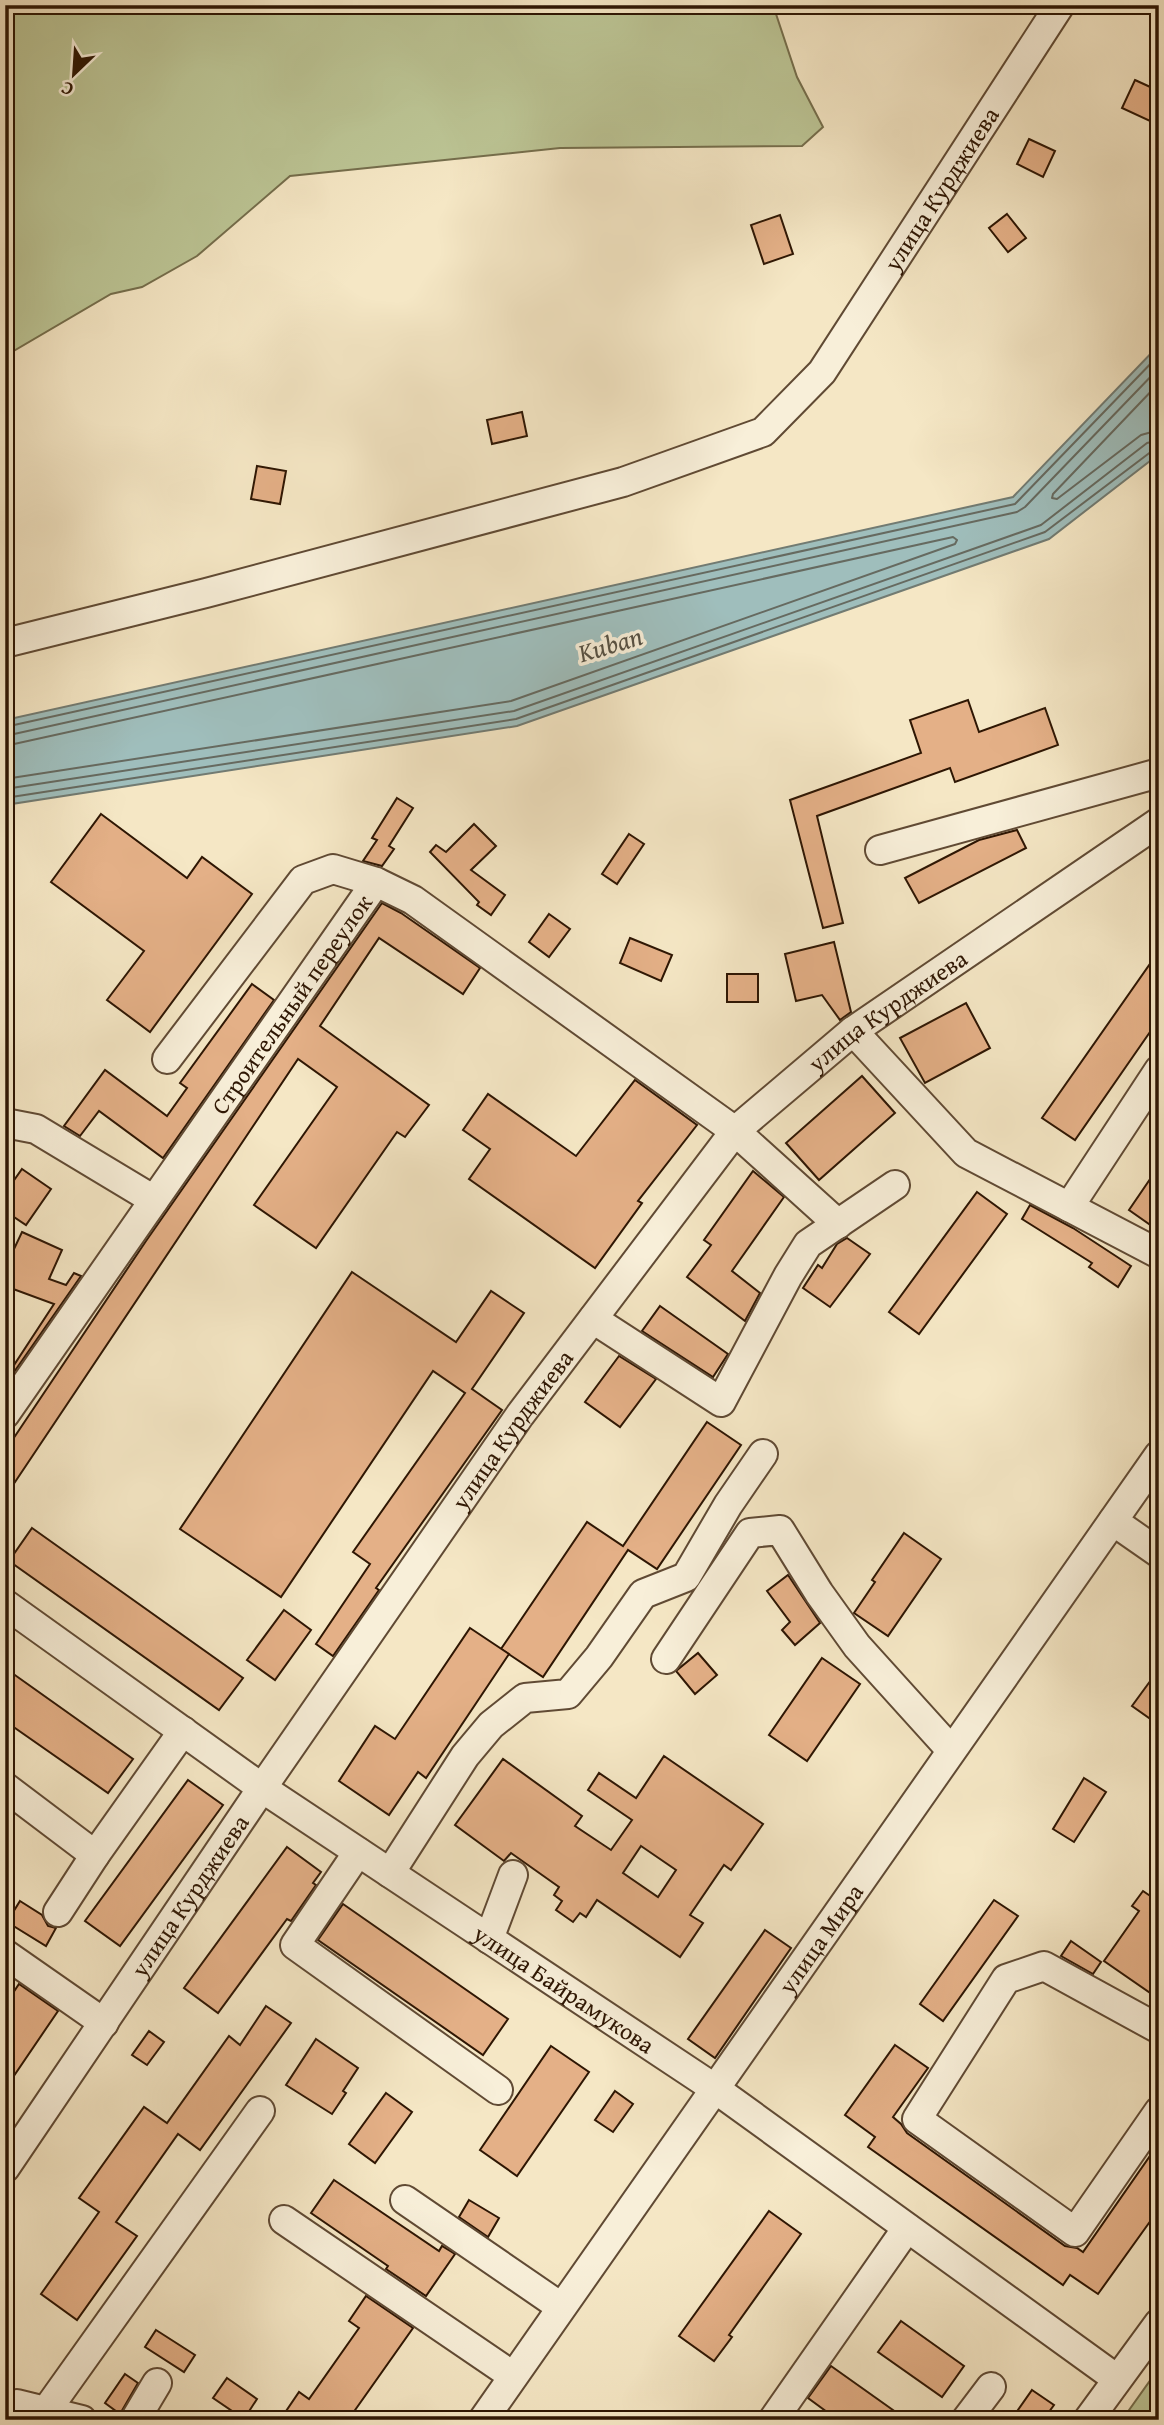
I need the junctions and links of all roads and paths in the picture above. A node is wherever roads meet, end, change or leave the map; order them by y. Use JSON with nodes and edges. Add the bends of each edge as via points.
{"nodes":[{"id":1,"x":1060,"y":5,"type":"edge"},
{"id":2,"x":5,"y":643,"type":"edge"},
{"id":3,"x":1159,"y":773,"type":"edge"},
{"id":4,"x":1159,"y":822,"type":"edge"},
{"id":5,"x":880,"y":850,"type":"dead end"},
{"id":6,"x":376,"y":882,"type":"junction"},
{"id":7,"x":853,"y":1031,"type":"junction"},
{"id":8,"x":167,"y":1059,"type":"dead end"},
{"id":9,"x":1159,"y":1070,"type":"edge"},
{"id":10,"x":5,"y":1123,"type":"edge"},
{"id":11,"x":735,"y":1131,"type":"junction"},
{"id":12,"x":895,"y":1185,"type":"dead end"},
{"id":13,"x":153,"y":1200,"type":"junction"},
{"id":14,"x":1069,"y":1207,"type":"junction"},
{"id":15,"x":838,"y":1224,"type":"junction"},
{"id":16,"x":1159,"y":1254,"type":"edge"},
{"id":17,"x":593,"y":1319,"type":"junction"},
{"id":18,"x":5,"y":1414,"type":"edge"},
{"id":19,"x":762,"y":1454,"type":"dead end"},
{"id":20,"x":1159,"y":1455,"type":"edge"},
{"id":21,"x":1113,"y":1521,"type":"junction"},
{"id":22,"x":1159,"y":1553,"type":"edge"},
{"id":23,"x":5,"y":1604,"type":"edge"},
{"id":24,"x":666,"y":1659,"type":"dead end"},
{"id":25,"x":183,"y":1731,"type":"junction"},
{"id":26,"x":951,"y":1750,"type":"junction"},
{"id":27,"x":5,"y":1787,"type":"edge"},
{"id":28,"x":262,"y":1788,"type":"junction"},
{"id":29,"x":358,"y":1852,"type":"junction"},
{"id":30,"x":95,"y":1855,"type":"junction"},
{"id":31,"x":390,"y":1873,"type":"junction"},
{"id":32,"x":513,"y":1875,"type":"dead end"},
{"id":33,"x":58,"y":1912,"type":"dead end"},
{"id":34,"x":489,"y":1938,"type":"junction"},
{"id":35,"x":5,"y":1954,"type":"edge"},
{"id":36,"x":104,"y":2023,"type":"junction"},
{"id":37,"x":1159,"y":2029,"type":"edge"},
{"id":38,"x":714,"y":2088,"type":"junction"},
{"id":39,"x":498,"y":2090,"type":"dead end"},
{"id":40,"x":260,"y":2111,"type":"dead end"},
{"id":41,"x":1159,"y":2111,"type":"edge"},
{"id":42,"x":5,"y":2168,"type":"edge"},
{"id":43,"x":405,"y":2200,"type":"dead end"},
{"id":44,"x":284,"y":2220,"type":"dead end"},
{"id":45,"x":907,"y":2228,"type":"junction"},
{"id":46,"x":561,"y":2307,"type":"junction"},
{"id":47,"x":1159,"y":2323,"type":"edge"},
{"id":48,"x":513,"y":2376,"type":"junction"},
{"id":49,"x":1118,"y":2379,"type":"junction"},
{"id":50,"x":158,"y":2383,"type":"dead end"},
{"id":51,"x":991,"y":2387,"type":"dead end"},
{"id":52,"x":13,"y":2407,"type":"edge"},
{"id":53,"x":46,"y":2411,"type":"junction"},
{"id":54,"x":82,"y":2420,"type":"edge"},
{"id":55,"x":135,"y":2420,"type":"edge"},
{"id":56,"x":483,"y":2420,"type":"edge"},
{"id":57,"x":773,"y":2420,"type":"edge"},
{"id":58,"x":966,"y":2420,"type":"edge"},
{"id":59,"x":1088,"y":2420,"type":"edge"}],
"edges":[{"from":1,"to":2,"type":"street","name":"улица Курджиева","via":[[822,372],[763,432],[623,482]]},
{"from":3,"to":5,"type":"street"},
{"from":4,"to":7,"type":"street","name":"улица Курджиева"},
{"from":6,"to":8,"type":"street","via":[[333,869],[303,880]]},
{"from":6,"to":11,"type":"street","name":"Строительный переулок","via":[[413,900]]},
{"from":6,"to":13,"type":"street","name":"Строительный переулок"},
{"from":7,"to":11,"type":"street","name":"улица Курджиева"},
{"from":7,"to":14,"type":"street","via":[[966,1153]]},
{"from":9,"to":14,"type":"street"},
{"from":10,"to":13,"type":"street","via":[[36,1129]]},
{"from":11,"to":15,"type":"street","name":"Строительный переулок"},
{"from":11,"to":17,"type":"street","name":"улица Курджиева"},
{"from":12,"to":15,"type":"street"},
{"from":13,"to":18,"type":"street","name":"Строительный переулок"},
{"from":14,"to":16,"type":"street"},
{"from":15,"to":17,"type":"street","via":[[808,1244],[721,1402]]},
{"from":17,"to":28,"type":"street","name":"улица Курджиева","via":[[520,1415]]},
{"from":19,"to":31,"type":"street","via":[[686,1577],[643,1594],[568,1695],[525,1698],[491,1724],[465,1756]]},
{"from":20,"to":21,"type":"street","name":"улица Мира"},
{"from":21,"to":22,"type":"street"},
{"from":21,"to":26,"type":"street","name":"улица Мира"},
{"from":23,"to":25,"type":"street","name":"улица Байрамукова"},
{"from":24,"to":26,"type":"street","via":[[750,1533],[780,1530],[857,1646]]},
{"from":25,"to":28,"type":"street","name":"улица Байрамукова"},
{"from":25,"to":30,"type":"street"},
{"from":26,"to":38,"type":"street","name":"улица Мира"},
{"from":27,"to":30,"type":"street"},
{"from":28,"to":29,"type":"street","name":"улица Байрамукова"},
{"from":28,"to":36,"type":"street","name":"улица Курджиева"},
{"from":29,"to":31,"type":"street","name":"улица Байрамукова"},
{"from":29,"to":39,"type":"street","via":[[295,1945]]},
{"from":30,"to":33,"type":"street"},
{"from":31,"to":34,"type":"street","name":"улица Байрамукова"},
{"from":32,"to":34,"type":"street"},
{"from":34,"to":38,"type":"street","name":"улица Байрамукова"},
{"from":35,"to":36,"type":"street"},
{"from":36,"to":42,"type":"street","name":"улица Курджиева"},
{"from":37,"to":41,"type":"street","via":[[1044,1966],[1006,1979],[917,2119],[1075,2232]]},
{"from":38,"to":45,"type":"street","name":"улица Байрамукова"},
{"from":38,"to":46,"type":"street","name":"улица Мира"},
{"from":40,"to":53,"type":"street"},
{"from":43,"to":46,"type":"street"},
{"from":44,"to":48,"type":"street"},
{"from":45,"to":49,"type":"street","name":"улица Байрамукова"},
{"from":45,"to":57,"type":"street"},
{"from":46,"to":48,"type":"street","name":"улица Мира"},
{"from":47,"to":49,"type":"street"},
{"from":48,"to":56,"type":"street","name":"улица Мира"},
{"from":49,"to":59,"type":"street"},
{"from":50,"to":55,"type":"street"},
{"from":51,"to":58,"type":"street"},
{"from":52,"to":53,"type":"street"},
{"from":53,"to":54,"type":"street"}]}
